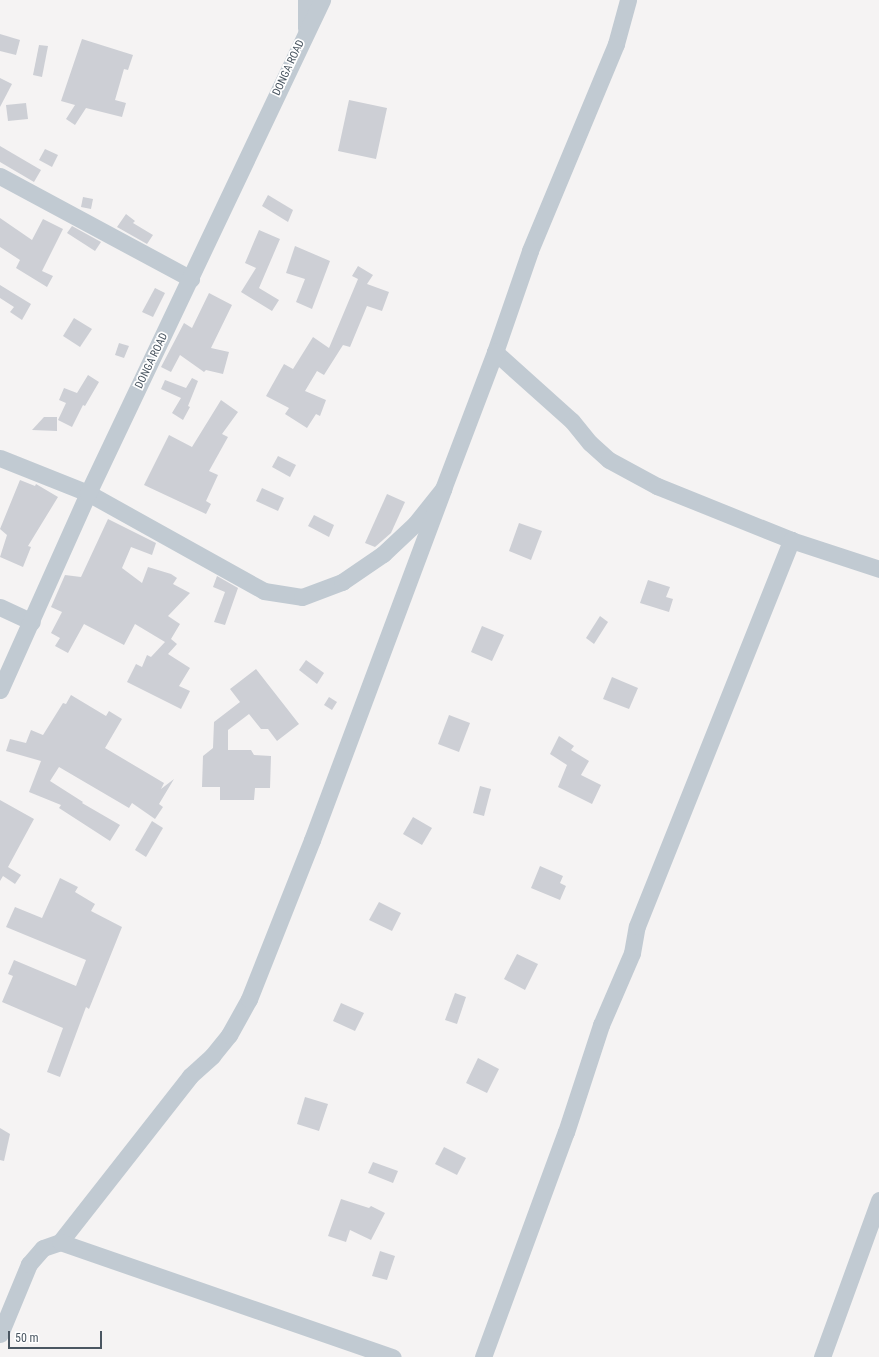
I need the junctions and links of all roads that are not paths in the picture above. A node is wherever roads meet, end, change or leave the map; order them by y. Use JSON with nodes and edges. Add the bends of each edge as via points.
{"nodes":[{"id":1,"x":306,"y":0,"type":"edge"},
{"id":2,"x":322,"y":0,"type":"edge"},
{"id":3,"x":628,"y":0,"type":"edge"},
{"id":4,"x":306,"y":33,"type":"junction"},
{"id":5,"x":0,"y":176,"type":"edge"},
{"id":6,"x":192,"y":278,"type":"junction"},
{"id":7,"x":495,"y":352,"type":"junction"},
{"id":8,"x":0,"y":458,"type":"edge"},
{"id":9,"x":443,"y":489,"type":"junction"},
{"id":10,"x":88,"y":493,"type":"junction"},
{"id":11,"x":791,"y":540,"type":"junction"},
{"id":12,"x":879,"y":569,"type":"edge"},
{"id":13,"x":0,"y":607,"type":"edge"},
{"id":14,"x":32,"y":622,"type":"junction"},
{"id":15,"x":0,"y":690,"type":"edge"},
{"id":16,"x":879,"y":1200,"type":"edge"},
{"id":17,"x":60,"y":1242,"type":"junction"},
{"id":18,"x":0,"y":1334,"type":"edge"},
{"id":19,"x":393,"y":1357,"type":"edge"},
{"id":20,"x":483,"y":1357,"type":"edge"},
{"id":21,"x":822,"y":1357,"type":"edge"}],
"edges":[{"from":1,"to":4,"type":"street"},
{"from":2,"to":4,"type":"street","name":"DONGA ROAD"},
{"from":3,"to":7,"type":"street","via":[[616,44],[530,251]]},
{"from":4,"to":6,"type":"street","name":"DONGA ROAD"},
{"from":5,"to":6,"type":"street"},
{"from":6,"to":10,"type":"street","name":"DONGA ROAD"},
{"from":7,"to":9,"type":"street"},
{"from":7,"to":11,"type":"street","via":[[572,421],[590,443],[609,460],[657,486]]},
{"from":8,"to":10,"type":"street"},
{"from":9,"to":10,"type":"street","via":[[415,524],[383,554],[342,582],[302,597],[264,591]]},
{"from":9,"to":17,"type":"street","via":[[312,840],[249,998],[229,1035],[217,1051],[190,1076]]},
{"from":10,"to":14,"type":"street","name":"DONGA ROAD"},
{"from":11,"to":12,"type":"street"},
{"from":11,"to":20,"type":"street","via":[[636,926],[632,952],[601,1025],[563,1139]]},
{"from":13,"to":14,"type":"street"},
{"from":14,"to":15,"type":"street","name":"DONGA ROAD"},
{"from":16,"to":21,"type":"street"},
{"from":17,"to":18,"type":"street","via":[[43,1248],[29,1264]]},
{"from":17,"to":19,"type":"street"}]}
